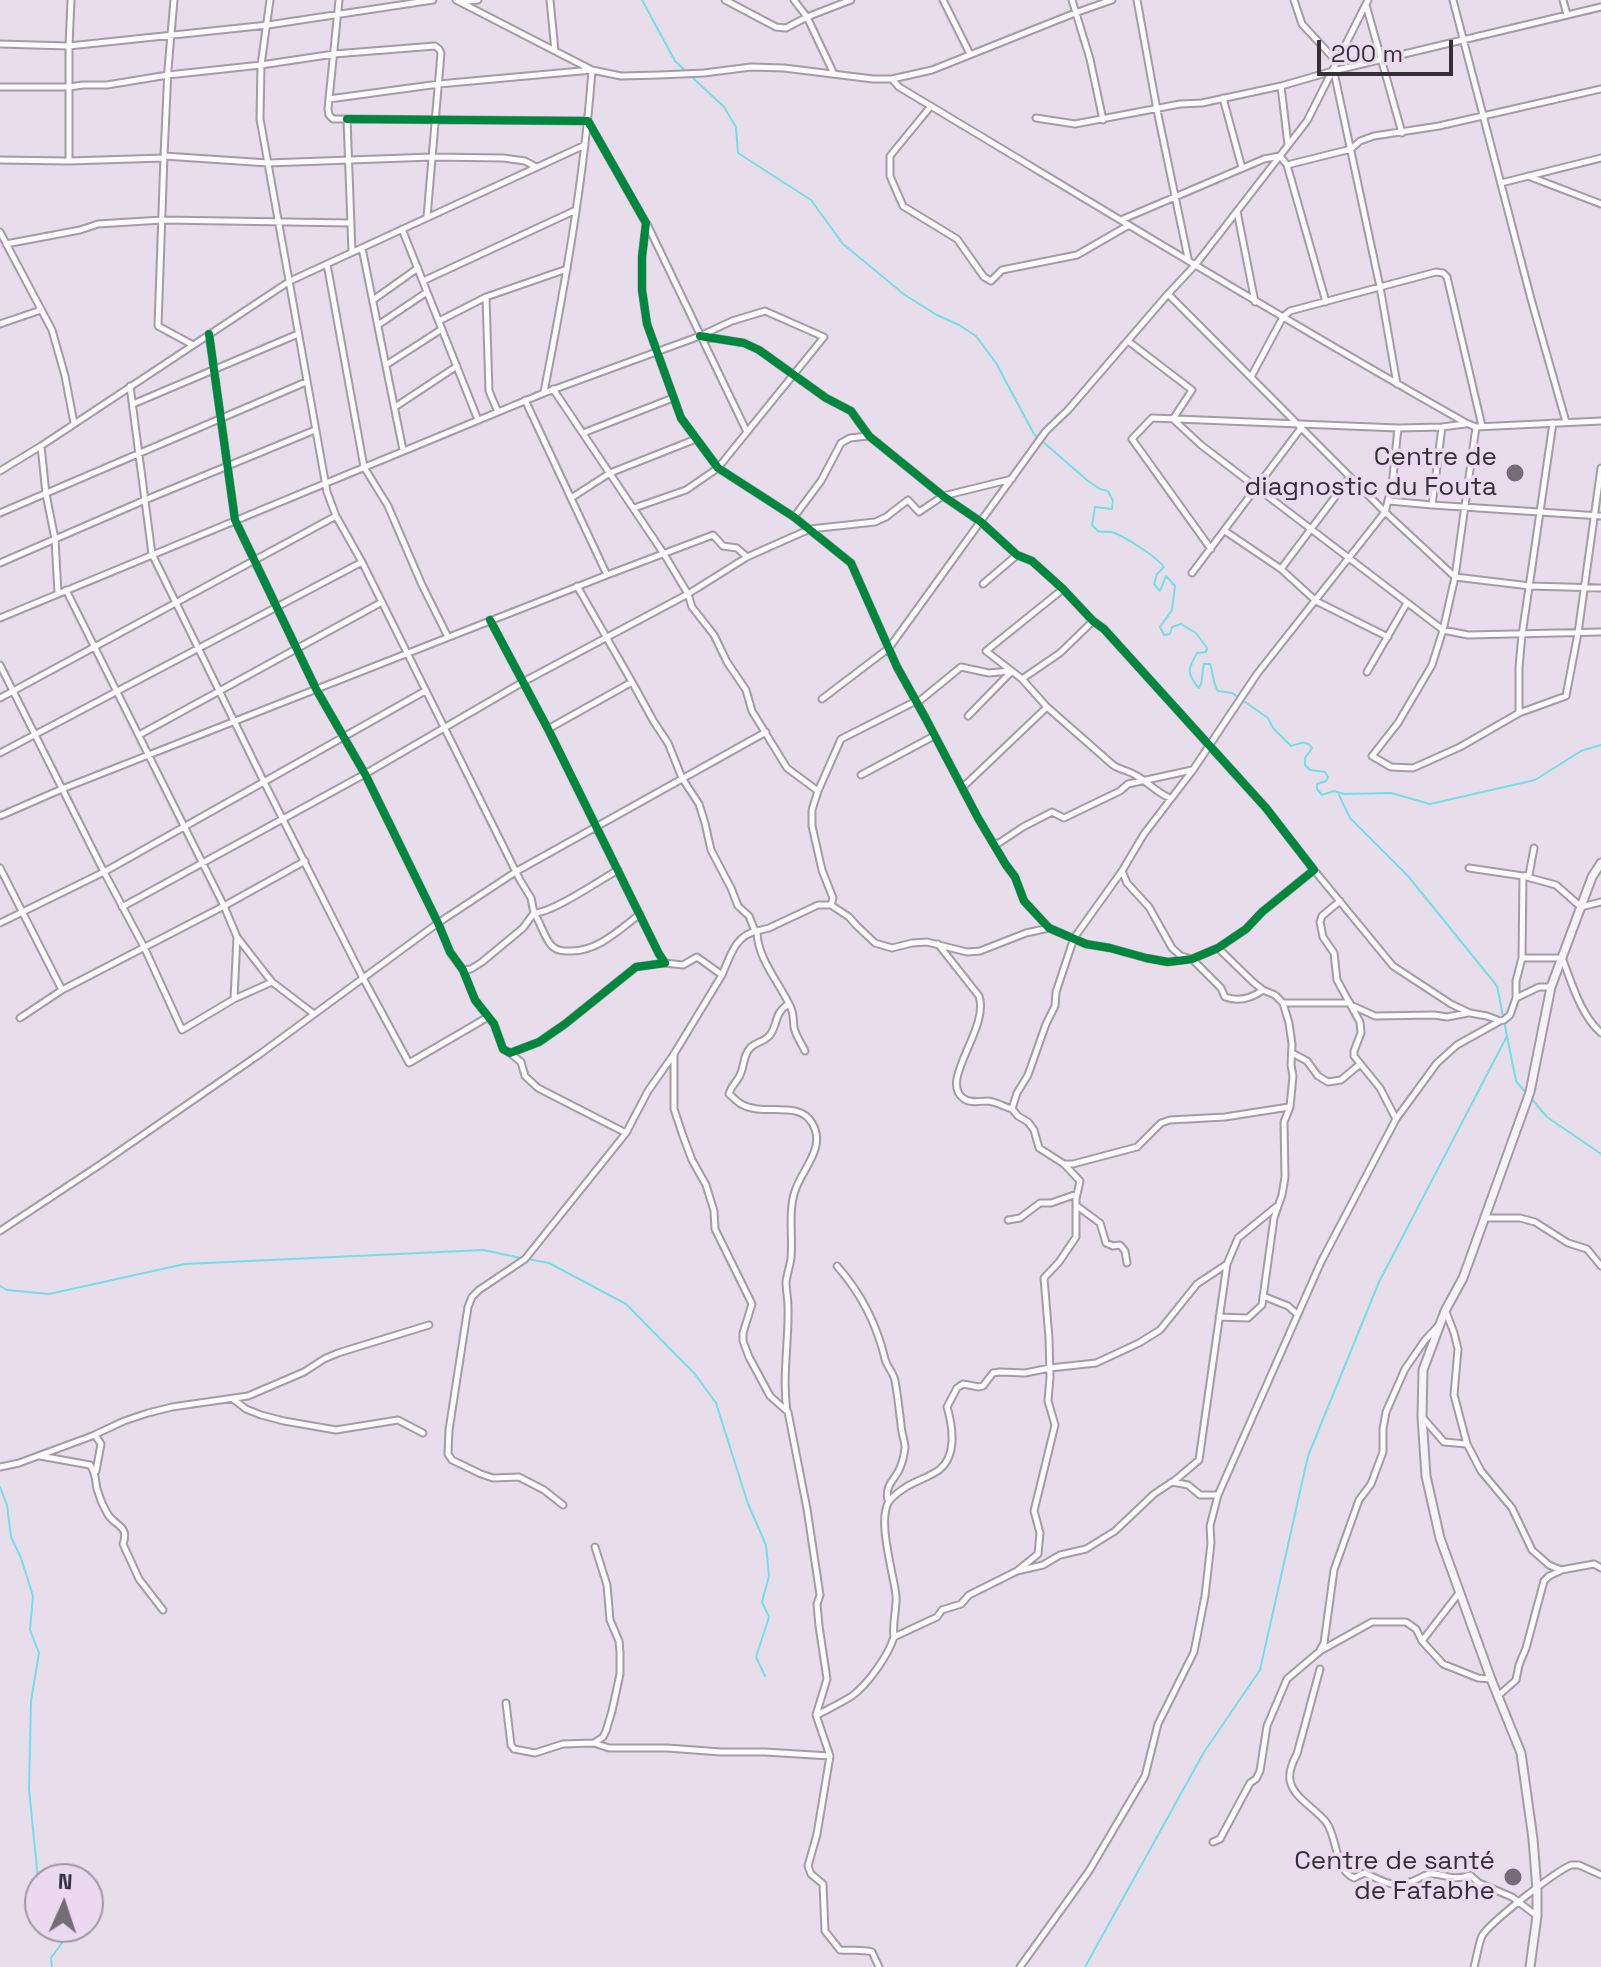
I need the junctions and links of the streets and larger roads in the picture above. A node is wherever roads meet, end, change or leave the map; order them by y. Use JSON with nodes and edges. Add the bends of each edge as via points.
{"nodes":[{"id":1,"x":71,"y":0,"type":"edge"},
{"id":2,"x":174,"y":0,"type":"edge"},
{"id":3,"x":270,"y":0,"type":"edge"},
{"id":4,"x":339,"y":0,"type":"edge"},
{"id":5,"x":433,"y":0,"type":"edge"},
{"id":6,"x":478,"y":0,"type":"edge"},
{"id":7,"x":550,"y":0,"type":"edge"},
{"id":8,"x":725,"y":0,"type":"edge"},
{"id":9,"x":794,"y":0,"type":"edge"},
{"id":10,"x":851,"y":0,"type":"edge"},
{"id":11,"x":943,"y":0,"type":"edge"},
{"id":12,"x":1072,"y":0,"type":"edge"},
{"id":13,"x":1112,"y":0,"type":"edge"},
{"id":14,"x":1137,"y":0,"type":"edge"},
{"id":15,"x":1294,"y":0,"type":"edge"},
{"id":16,"x":1453,"y":0,"type":"edge"},
{"id":17,"x":1563,"y":0,"type":"edge"},
{"id":18,"x":458,"y":1,"type":"edge"},
{"id":19,"x":1366,"y":1,"type":"edge"},
{"id":20,"x":1601,"y":7,"type":"edge"},
{"id":21,"x":1075,"y":13,"type":"junction"},
{"id":22,"x":1567,"y":15,"type":"junction"},
{"id":23,"x":338,"y":16,"type":"junction"},
{"id":24,"x":807,"y":17,"type":"junction"},
{"id":25,"x":268,"y":25,"type":"junction"},
{"id":26,"x":172,"y":35,"type":"junction"},
{"id":27,"x":1463,"y":40,"type":"junction"},
{"id":28,"x":0,"y":44,"type":"edge"},
{"id":29,"x":69,"y":46,"type":"junction"},
{"id":30,"x":555,"y":51,"type":"junction"},
{"id":31,"x":334,"y":54,"type":"junction"},
{"id":32,"x":970,"y":54,"type":"junction"},
{"id":33,"x":1381,"y":60,"type":"junction"},
{"id":34,"x":1337,"y":62,"type":"junction"},
{"id":35,"x":261,"y":65,"type":"junction"},
{"id":36,"x":592,"y":70,"type":"junction"},
{"id":37,"x":1333,"y":71,"type":"junction"},
{"id":38,"x":834,"y":73,"type":"junction"},
{"id":39,"x":168,"y":75,"type":"junction"},
{"id":40,"x":892,"y":79,"type":"junction"},
{"id":41,"x":439,"y":84,"type":"junction"},
{"id":42,"x":1281,"y":86,"type":"junction"},
{"id":43,"x":0,"y":87,"type":"edge"},
{"id":44,"x":69,"y":87,"type":"junction"},
{"id":45,"x":1601,"y":89,"type":"edge"},
{"id":46,"x":1223,"y":98,"type":"junction"},
{"id":47,"x":329,"y":99,"type":"junction"},
{"id":48,"x":931,"y":106,"type":"junction"},
{"id":49,"x":1157,"y":110,"type":"junction"},
{"id":50,"x":1483,"y":115,"type":"junction"},
{"id":51,"x":1036,"y":118,"type":"dead end"},
{"id":52,"x":347,"y":119,"type":"junction"},
{"id":53,"x":1103,"y":120,"type":"junction"},
{"id":54,"x":435,"y":121,"type":"junction"},
{"id":55,"x":588,"y":121,"type":"junction"},
{"id":56,"x":1402,"y":133,"type":"junction"},
{"id":57,"x":585,"y":145,"type":"junction"},
{"id":58,"x":1288,"y":146,"type":"junction"},
{"id":59,"x":1351,"y":149,"type":"junction"},
{"id":60,"x":1280,"y":156,"type":"junction"},
{"id":61,"x":164,"y":157,"type":"junction"},
{"id":62,"x":432,"y":157,"type":"junction"},
{"id":63,"x":1601,"y":158,"type":"edge"},
{"id":64,"x":349,"y":159,"type":"junction"},
{"id":65,"x":0,"y":160,"type":"edge"},
{"id":66,"x":69,"y":161,"type":"junction"},
{"id":67,"x":268,"y":163,"type":"junction"},
{"id":68,"x":1287,"y":165,"type":"junction"},
{"id":69,"x":536,"y":167,"type":"junction"},
{"id":70,"x":1242,"y":168,"type":"junction"},
{"id":71,"x":1527,"y":176,"type":"junction"},
{"id":72,"x":1501,"y":183,"type":"junction"},
{"id":73,"x":1175,"y":195,"type":"junction"},
{"id":74,"x":1601,"y":204,"type":"edge"},
{"id":75,"x":576,"y":210,"type":"junction"},
{"id":76,"x":1237,"y":210,"type":"junction"},
{"id":77,"x":426,"y":218,"type":"junction"},
{"id":78,"x":162,"y":220,"type":"junction"},
{"id":79,"x":1121,"y":220,"type":"junction"},
{"id":80,"x":279,"y":222,"type":"junction"},
{"id":81,"x":351,"y":223,"type":"junction"},
{"id":82,"x":646,"y":223,"type":"junction"},
{"id":83,"x":1130,"y":225,"type":"junction"},
{"id":84,"x":402,"y":229,"type":"junction"},
{"id":85,"x":0,"y":232,"type":"edge"},
{"id":86,"x":8,"y":247,"type":"junction"},
{"id":87,"x":362,"y":248,"type":"junction"},
{"id":88,"x":0,"y":250,"type":"edge"},
{"id":89,"x":352,"y":252,"type":"junction"},
{"id":90,"x":1188,"y":260,"type":"junction"},
{"id":91,"x":327,"y":264,"type":"junction"},
{"id":92,"x":1196,"y":264,"type":"junction"},
{"id":93,"x":418,"y":268,"type":"junction"},
{"id":94,"x":568,"y":269,"type":"junction"},
{"id":95,"x":290,"y":281,"type":"junction"},
{"id":96,"x":423,"y":281,"type":"junction"},
{"id":97,"x":1380,"y":287,"type":"junction"},
{"id":98,"x":427,"y":292,"type":"junction"},
{"id":99,"x":1168,"y":294,"type":"junction"},
{"id":100,"x":486,"y":297,"type":"junction"},
{"id":101,"x":373,"y":300,"type":"junction"},
{"id":102,"x":1255,"y":302,"type":"junction"},
{"id":103,"x":1326,"y":302,"type":"junction"},
{"id":104,"x":40,"y":308,"type":"junction"},
{"id":105,"x":1283,"y":317,"type":"junction"},
{"id":106,"x":439,"y":321,"type":"junction"},
{"id":107,"x":0,"y":324,"type":"edge"},
{"id":108,"x":378,"y":325,"type":"junction"},
{"id":109,"x":442,"y":329,"type":"junction"},
{"id":110,"x":209,"y":334,"type":"junction"},
{"id":111,"x":298,"y":334,"type":"junction"},
{"id":112,"x":700,"y":336,"type":"junction"},
{"id":113,"x":1128,"y":341,"type":"junction"},
{"id":114,"x":193,"y":345,"type":"junction"},
{"id":115,"x":655,"y":351,"type":"junction"},
{"id":116,"x":386,"y":365,"type":"junction"},
{"id":117,"x":457,"y":366,"type":"junction"},
{"id":118,"x":214,"y":370,"type":"junction"},
{"id":119,"x":794,"y":374,"type":"junction"},
{"id":120,"x":1251,"y":377,"type":"junction"},
{"id":121,"x":306,"y":382,"type":"junction"},
{"id":122,"x":1397,"y":385,"type":"junction"},
{"id":123,"x":130,"y":386,"type":"junction"},
{"id":124,"x":553,"y":389,"type":"junction"},
{"id":125,"x":544,"y":393,"type":"junction"},
{"id":126,"x":673,"y":398,"type":"junction"},
{"id":127,"x":525,"y":400,"type":"junction"},
{"id":128,"x":133,"y":404,"type":"junction"},
{"id":129,"x":395,"y":407,"type":"junction"},
{"id":130,"x":498,"y":412,"type":"junction"},
{"id":131,"x":221,"y":419,"type":"junction"},
{"id":132,"x":1173,"y":419,"type":"junction"},
{"id":133,"x":478,"y":420,"type":"junction"},
{"id":134,"x":1601,"y":421,"type":"edge"},
{"id":135,"x":1566,"y":422,"type":"junction"},
{"id":136,"x":74,"y":423,"type":"junction"},
{"id":137,"x":1466,"y":423,"type":"junction"},
{"id":138,"x":1553,"y":423,"type":"junction"},
{"id":139,"x":1300,"y":426,"type":"junction"},
{"id":140,"x":1479,"y":426,"type":"junction"},
{"id":141,"x":1442,"y":427,"type":"junction"},
{"id":142,"x":1398,"y":428,"type":"junction"},
{"id":143,"x":315,"y":430,"type":"junction"},
{"id":144,"x":747,"y":432,"type":"junction"},
{"id":145,"x":583,"y":433,"type":"junction"},
{"id":146,"x":869,"y":436,"type":"junction"},
{"id":147,"x":696,"y":439,"type":"junction"},
{"id":148,"x":41,"y":446,"type":"junction"},
{"id":149,"x":403,"y":450,"type":"junction"},
{"id":150,"x":139,"y":454,"type":"junction"},
{"id":151,"x":228,"y":466,"type":"junction"},
{"id":152,"x":364,"y":467,"type":"junction"},
{"id":153,"x":718,"y":468,"type":"junction"},
{"id":154,"x":1601,"y":468,"type":"edge"},
{"id":155,"x":0,"y":471,"type":"edge"},
{"id":156,"x":610,"y":473,"type":"junction"},
{"id":157,"x":1350,"y":477,"type":"junction"},
{"id":158,"x":1012,"y":479,"type":"junction"},
{"id":159,"x":324,"y":483,"type":"junction"},
{"id":160,"x":1255,"y":487,"type":"junction"},
{"id":161,"x":46,"y":494,"type":"junction"},
{"id":162,"x":943,"y":496,"type":"junction"},
{"id":163,"x":571,"y":498,"type":"junction"},
{"id":164,"x":145,"y":500,"type":"junction"},
{"id":165,"x":1389,"y":501,"type":"junction"},
{"id":166,"x":1432,"y":505,"type":"junction"},
{"id":167,"x":634,"y":508,"type":"junction"},
{"id":168,"x":1466,"y":508,"type":"junction"},
{"id":169,"x":1385,"y":512,"type":"junction"},
{"id":170,"x":1541,"y":512,"type":"junction"},
{"id":171,"x":0,"y":513,"type":"edge"},
{"id":172,"x":336,"y":516,"type":"junction"},
{"id":173,"x":1598,"y":516,"type":"edge"},
{"id":174,"x":794,"y":517,"type":"junction"},
{"id":175,"x":235,"y":520,"type":"junction"},
{"id":176,"x":981,"y":522,"type":"junction"},
{"id":177,"x":810,"y":529,"type":"junction"},
{"id":178,"x":1311,"y":529,"type":"junction"},
{"id":179,"x":1225,"y":531,"type":"junction"},
{"id":180,"x":55,"y":539,"type":"junction"},
{"id":181,"x":1211,"y":549,"type":"junction"},
{"id":182,"x":152,"y":554,"type":"junction"},
{"id":183,"x":664,"y":554,"type":"junction"},
{"id":184,"x":1017,"y":555,"type":"junction"},
{"id":185,"x":747,"y":557,"type":"junction"},
{"id":186,"x":1349,"y":558,"type":"junction"},
{"id":187,"x":255,"y":560,"type":"junction"},
{"id":188,"x":362,"y":562,"type":"junction"},
{"id":189,"x":0,"y":563,"type":"edge"},
{"id":190,"x":1281,"y":569,"type":"junction"},
{"id":191,"x":1192,"y":573,"type":"dead end"},
{"id":192,"x":607,"y":575,"type":"junction"},
{"id":193,"x":1455,"y":577,"type":"junction"},
{"id":194,"x":983,"y":584,"type":"dead end"},
{"id":195,"x":577,"y":586,"type":"junction"},
{"id":196,"x":1530,"y":586,"type":"junction"},
{"id":197,"x":1584,"y":588,"type":"junction"},
{"id":198,"x":1601,"y":588,"type":"edge"},
{"id":199,"x":1063,"y":589,"type":"junction"},
{"id":200,"x":66,"y":590,"type":"junction"},
{"id":201,"x":58,"y":593,"type":"junction"},
{"id":202,"x":688,"y":594,"type":"junction"},
{"id":203,"x":1316,"y":601,"type":"junction"},
{"id":204,"x":382,"y":602,"type":"junction"},
{"id":205,"x":176,"y":603,"type":"junction"},
{"id":206,"x":1407,"y":603,"type":"junction"},
{"id":207,"x":277,"y":607,"type":"junction"},
{"id":208,"x":0,"y":618,"type":"edge"},
{"id":209,"x":490,"y":620,"type":"junction"},
{"id":210,"x":1093,"y":621,"type":"junction"},
{"id":211,"x":1443,"y":630,"type":"junction"},
{"id":212,"x":1601,"y":632,"type":"edge"},
{"id":213,"x":1578,"y":633,"type":"junction"},
{"id":214,"x":1522,"y":635,"type":"junction"},
{"id":215,"x":448,"y":637,"type":"junction"},
{"id":216,"x":1388,"y":637,"type":"junction"},
{"id":217,"x":607,"y":639,"type":"junction"},
{"id":218,"x":95,"y":647,"type":"junction"},
{"id":219,"x":297,"y":648,"type":"junction"},
{"id":220,"x":889,"y":648,"type":"junction"},
{"id":221,"x":198,"y":649,"type":"junction"},
{"id":222,"x":406,"y":654,"type":"junction"},
{"id":223,"x":0,"y":665,"type":"edge"},
{"id":224,"x":1011,"y":671,"type":"junction"},
{"id":225,"x":1367,"y":672,"type":"dead end"},
{"id":226,"x":1022,"y":679,"type":"junction"},
{"id":227,"x":523,"y":682,"type":"junction"},
{"id":228,"x":632,"y":682,"type":"junction"},
{"id":229,"x":316,"y":689,"type":"junction"},
{"id":230,"x":13,"y":691,"type":"junction"},
{"id":231,"x":218,"y":691,"type":"junction"},
{"id":232,"x":425,"y":691,"type":"junction"},
{"id":233,"x":117,"y":692,"type":"junction"},
{"id":234,"x":0,"y":698,"type":"edge"},
{"id":235,"x":822,"y":699,"type":"dead end"},
{"id":236,"x":916,"y":702,"type":"junction"},
{"id":237,"x":1047,"y":707,"type":"junction"},
{"id":238,"x":1519,"y":713,"type":"junction"},
{"id":239,"x":968,"y":716,"type":"dead end"},
{"id":240,"x":233,"y":722,"type":"junction"},
{"id":241,"x":445,"y":729,"type":"junction"},
{"id":242,"x":548,"y":729,"type":"junction"},
{"id":243,"x":766,"y":732,"type":"junction"},
{"id":244,"x":35,"y":735,"type":"junction"},
{"id":245,"x":139,"y":735,"type":"junction"},
{"id":246,"x":934,"y":736,"type":"junction"},
{"id":247,"x":344,"y":737,"type":"junction"},
{"id":248,"x":1208,"y":746,"type":"junction"},
{"id":249,"x":0,"y":753,"type":"edge"},
{"id":250,"x":149,"y":755,"type":"junction"},
{"id":251,"x":1193,"y":770,"type":"junction"},
{"id":252,"x":365,"y":774,"type":"junction"},
{"id":253,"x":861,"y":775,"type":"dead end"},
{"id":254,"x":682,"y":778,"type":"junction"},
{"id":255,"x":1144,"y":781,"type":"junction"},
{"id":256,"x":264,"y":782,"type":"junction"},
{"id":257,"x":962,"y":788,"type":"junction"},
{"id":258,"x":62,"y":789,"type":"junction"},
{"id":259,"x":818,"y":791,"type":"junction"},
{"id":260,"x":1170,"y":798,"type":"junction"},
{"id":261,"x":0,"y":816,"type":"edge"},
{"id":262,"x":283,"y":819,"type":"junction"},
{"id":263,"x":185,"y":826,"type":"junction"},
{"id":264,"x":597,"y":827,"type":"junction"},
{"id":265,"x":993,"y":843,"type":"junction"},
{"id":266,"x":1534,"y":848,"type":"dead end"},
{"id":267,"x":305,"y":861,"type":"junction"},
{"id":268,"x":203,"y":862,"type":"junction"},
{"id":269,"x":1601,"y":863,"type":"edge"},
{"id":270,"x":0,"y":868,"type":"edge"},
{"id":271,"x":1469,"y":868,"type":"dead end"},
{"id":272,"x":618,"y":870,"type":"junction"},
{"id":273,"x":1314,"y":870,"type":"junction"},
{"id":274,"x":517,"y":871,"type":"junction"},
{"id":275,"x":1122,"y":871,"type":"junction"},
{"id":276,"x":104,"y":872,"type":"junction"},
{"id":277,"x":1523,"y":876,"type":"junction"},
{"id":278,"x":1340,"y":901,"type":"junction"},
{"id":279,"x":1601,"y":902,"type":"edge"},
{"id":280,"x":831,"y":905,"type":"junction"},
{"id":281,"x":224,"y":906,"type":"junction"},
{"id":282,"x":122,"y":907,"type":"junction"},
{"id":283,"x":1581,"y":907,"type":"junction"},
{"id":284,"x":22,"y":912,"type":"junction"},
{"id":285,"x":534,"y":913,"type":"junction"},
{"id":286,"x":640,"y":914,"type":"junction"},
{"id":287,"x":0,"y":923,"type":"edge"},
{"id":288,"x":438,"y":923,"type":"junction"},
{"id":289,"x":1049,"y":928,"type":"junction"},
{"id":290,"x":756,"y":931,"type":"junction"},
{"id":291,"x":237,"y":937,"type":"junction"},
{"id":292,"x":1074,"y":938,"type":"junction"},
{"id":293,"x":937,"y":944,"type":"junction"},
{"id":294,"x":144,"y":947,"type":"junction"},
{"id":295,"x":1218,"y":948,"type":"junction"},
{"id":296,"x":1522,"y":958,"type":"junction"},
{"id":297,"x":1562,"y":958,"type":"junction"},
{"id":298,"x":1192,"y":959,"type":"junction"},
{"id":299,"x":665,"y":963,"type":"junction"},
{"id":300,"x":463,"y":970,"type":"junction"},
{"id":301,"x":722,"y":975,"type":"junction"},
{"id":302,"x":363,"y":978,"type":"junction"},
{"id":303,"x":272,"y":982,"type":"junction"},
{"id":304,"x":1551,"y":987,"type":"junction"},
{"id":305,"x":62,"y":990,"type":"junction"},
{"id":306,"x":1263,"y":990,"type":"junction"},
{"id":307,"x":1516,"y":998,"type":"junction"},
{"id":308,"x":234,"y":999,"type":"junction"},
{"id":309,"x":1283,"y":1003,"type":"junction"},
{"id":310,"x":789,"y":1004,"type":"junction"},
{"id":311,"x":1351,"y":1004,"type":"junction"},
{"id":312,"x":1470,"y":1013,"type":"junction"},
{"id":313,"x":314,"y":1014,"type":"junction"},
{"id":314,"x":488,"y":1017,"type":"junction"},
{"id":315,"x":20,"y":1018,"type":"dead end"},
{"id":316,"x":1500,"y":1021,"type":"junction"},
{"id":317,"x":1601,"y":1033,"type":"edge"},
{"id":318,"x":805,"y":1051,"type":"dead end"},
{"id":319,"x":510,"y":1053,"type":"junction"},
{"id":320,"x":1291,"y":1053,"type":"junction"},
{"id":321,"x":674,"y":1054,"type":"junction"},
{"id":322,"x":1359,"y":1065,"type":"junction"},
{"id":323,"x":1290,"y":1107,"type":"junction"},
{"id":324,"x":1012,"y":1109,"type":"junction"},
{"id":325,"x":1396,"y":1119,"type":"junction"},
{"id":326,"x":626,"y":1133,"type":"junction"},
{"id":327,"x":1064,"y":1164,"type":"junction"},
{"id":328,"x":1077,"y":1194,"type":"junction"},
{"id":329,"x":1076,"y":1205,"type":"junction"},
{"id":330,"x":1278,"y":1205,"type":"junction"},
{"id":331,"x":1484,"y":1218,"type":"junction"},
{"id":332,"x":1008,"y":1220,"type":"dead end"},
{"id":333,"x":0,"y":1231,"type":"edge"},
{"id":334,"x":1127,"y":1263,"type":"dead end"},
{"id":335,"x":1227,"y":1264,"type":"junction"},
{"id":336,"x":837,"y":1266,"type":"dead end"},
{"id":337,"x":1601,"y":1266,"type":"edge"},
{"id":338,"x":1263,"y":1296,"type":"junction"},
{"id":339,"x":1445,"y":1311,"type":"junction"},
{"id":340,"x":1298,"y":1314,"type":"junction"},
{"id":341,"x":1219,"y":1317,"type":"junction"},
{"id":342,"x":1442,"y":1321,"type":"junction"},
{"id":343,"x":429,"y":1325,"type":"dead end"},
{"id":344,"x":1050,"y":1368,"type":"junction"},
{"id":345,"x":232,"y":1398,"type":"junction"},
{"id":346,"x":788,"y":1412,"type":"junction"},
{"id":347,"x":1422,"y":1417,"type":"junction"},
{"id":348,"x":423,"y":1433,"type":"dead end"},
{"id":349,"x":95,"y":1435,"type":"junction"},
{"id":350,"x":1467,"y":1444,"type":"junction"},
{"id":351,"x":39,"y":1456,"type":"junction"},
{"id":352,"x":0,"y":1467,"type":"edge"},
{"id":353,"x":96,"y":1472,"type":"junction"},
{"id":354,"x":1172,"y":1482,"type":"junction"},
{"id":355,"x":1218,"y":1495,"type":"junction"},
{"id":356,"x":889,"y":1501,"type":"junction"},
{"id":357,"x":563,"y":1505,"type":"dead end"},
{"id":358,"x":595,"y":1547,"type":"dead end"},
{"id":359,"x":1601,"y":1568,"type":"edge"},
{"id":360,"x":1561,"y":1570,"type":"junction"},
{"id":361,"x":1017,"y":1571,"type":"junction"},
{"id":362,"x":1460,"y":1592,"type":"junction"},
{"id":363,"x":163,"y":1610,"type":"dead end"},
{"id":364,"x":894,"y":1637,"type":"junction"},
{"id":365,"x":1422,"y":1641,"type":"junction"},
{"id":366,"x":1320,"y":1651,"type":"junction"},
{"id":367,"x":1320,"y":1669,"type":"dead end"},
{"id":368,"x":1491,"y":1679,"type":"junction"},
{"id":369,"x":1498,"y":1696,"type":"junction"},
{"id":370,"x":506,"y":1703,"type":"dead end"},
{"id":371,"x":816,"y":1715,"type":"junction"},
{"id":372,"x":594,"y":1743,"type":"junction"},
{"id":373,"x":830,"y":1756,"type":"junction"},
{"id":374,"x":1213,"y":1842,"type":"dead end"},
{"id":375,"x":1601,"y":1875,"type":"edge"},
{"id":376,"x":1537,"y":1890,"type":"junction"},
{"id":377,"x":1519,"y":1902,"type":"junction"},
{"id":378,"x":1537,"y":1916,"type":"junction"},
{"id":379,"x":879,"y":1967,"type":"edge"},
{"id":380,"x":1020,"y":1967,"type":"edge"},
{"id":381,"x":1474,"y":1967,"type":"edge"},
{"id":382,"x":1530,"y":1967,"type":"edge"}],
"edges":[{"from":1,"to":29,"type":"street"},
{"from":2,"to":26,"type":"street"},
{"from":3,"to":25,"type":"street"},
{"from":4,"to":23,"type":"street"},
{"from":5,"to":23,"type":"street"},
{"from":6,"to":18,"type":"street"},
{"from":7,"to":30,"type":"street"},
{"from":8,"to":24,"type":"street","via":[[776,27],[786,28]]},
{"from":9,"to":24,"type":"street"},
{"from":10,"to":24,"type":"street"},
{"from":11,"to":32,"type":"street"},
{"from":12,"to":21,"type":"street"},
{"from":13,"to":21,"type":"street"},
{"from":14,"to":49,"type":"street"},
{"from":15,"to":34,"type":"street","via":[[1302,24]]},
{"from":16,"to":27,"type":"street"},
{"from":17,"to":22,"type":"street"},
{"from":18,"to":30,"type":"street"},
{"from":19,"to":33,"type":"street"},
{"from":19,"to":34,"type":"street"},
{"from":20,"to":22,"type":"street"},
{"from":21,"to":32,"type":"street"},
{"from":21,"to":53,"type":"street"},
{"from":22,"to":27,"type":"street"},
{"from":23,"to":25,"type":"street"},
{"from":23,"to":31,"type":"street"},
{"from":24,"to":38,"type":"street"},
{"from":25,"to":26,"type":"street"},
{"from":25,"to":35,"type":"street"},
{"from":26,"to":29,"type":"street"},
{"from":26,"to":39,"type":"street"},
{"from":27,"to":33,"type":"street"},
{"from":27,"to":50,"type":"street"},
{"from":28,"to":29,"type":"street"},
{"from":29,"to":44,"type":"street"},
{"from":30,"to":36,"type":"street"},
{"from":31,"to":35,"type":"street"},
{"from":31,"to":41,"type":"street","via":[[435,46],[441,53]]},
{"from":31,"to":47,"type":"street"},
{"from":32,"to":40,"type":"street"},
{"from":33,"to":37,"type":"street"},
{"from":33,"to":56,"type":"street"},
{"from":34,"to":37,"type":"street"},
{"from":35,"to":39,"type":"street"},
{"from":35,"to":67,"type":"street","via":[[260,119]]},
{"from":36,"to":38,"type":"street","via":[[621,76],[751,67]]},
{"from":36,"to":41,"type":"street"},
{"from":36,"to":55,"type":"street"},
{"from":37,"to":42,"type":"street"},
{"from":37,"to":58,"type":"street"},
{"from":37,"to":59,"type":"street"},
{"from":38,"to":40,"type":"street"},
{"from":39,"to":44,"type":"street"},
{"from":39,"to":61,"type":"street"},
{"from":40,"to":48,"type":"street"},
{"from":41,"to":47,"type":"street"},
{"from":41,"to":54,"type":"street"},
{"from":42,"to":46,"type":"street"},
{"from":42,"to":58,"type":"street"},
{"from":43,"to":44,"type":"street"},
{"from":44,"to":66,"type":"street"},
{"from":45,"to":50,"type":"street"},
{"from":46,"to":49,"type":"street"},
{"from":46,"to":70,"type":"street"},
{"from":47,"to":52,"type":"street","via":[[329,115]]},
{"from":48,"to":79,"type":"street"},
{"from":48,"to":83,"type":"street","via":[[890,156],[890,176],[903,206],[957,239],[984,277],[991,281],[1002,270],[1077,255]]},
{"from":49,"to":53,"type":"street"},
{"from":49,"to":73,"type":"street"},
{"from":50,"to":56,"type":"street"},
{"from":50,"to":72,"type":"street"},
{"from":51,"to":53,"type":"street","via":[[1075,124]]},
{"from":52,"to":54,"type":"street"},
{"from":52,"to":64,"type":"street"},
{"from":54,"to":55,"type":"street"},
{"from":54,"to":62,"type":"street"},
{"from":55,"to":57,"type":"street"},
{"from":55,"to":82,"type":"street"},
{"from":56,"to":59,"type":"street","via":[[1374,136]]},
{"from":57,"to":69,"type":"street"},
{"from":57,"to":75,"type":"street"},
{"from":58,"to":60,"type":"street"},
{"from":59,"to":68,"type":"street"},
{"from":59,"to":97,"type":"street"},
{"from":60,"to":68,"type":"street"},
{"from":60,"to":70,"type":"street"},
{"from":60,"to":76,"type":"street"},
{"from":61,"to":66,"type":"street"},
{"from":61,"to":67,"type":"street"},
{"from":61,"to":78,"type":"street"},
{"from":62,"to":64,"type":"street"},
{"from":62,"to":69,"type":"street","via":[[503,158]]},
{"from":62,"to":77,"type":"street"},
{"from":63,"to":71,"type":"street"},
{"from":64,"to":67,"type":"street"},
{"from":64,"to":81,"type":"street"},
{"from":65,"to":66,"type":"street"},
{"from":67,"to":80,"type":"street"},
{"from":68,"to":103,"type":"street"},
{"from":69,"to":77,"type":"street"},
{"from":70,"to":73,"type":"street"},
{"from":71,"to":72,"type":"street"},
{"from":71,"to":74,"type":"street"},
{"from":72,"to":135,"type":"street"},
{"from":73,"to":79,"type":"street"},
{"from":73,"to":90,"type":"street"},
{"from":75,"to":94,"type":"street"},
{"from":75,"to":96,"type":"street"},
{"from":76,"to":92,"type":"street"},
{"from":76,"to":102,"type":"street"},
{"from":77,"to":84,"type":"street"},
{"from":78,"to":80,"type":"street"},
{"from":78,"to":86,"type":"street","via":[[98,224]]},
{"from":78,"to":114,"type":"street","via":[[158,326]]},
{"from":79,"to":83,"type":"street"},
{"from":80,"to":81,"type":"street"},
{"from":80,"to":95,"type":"street"},
{"from":81,"to":89,"type":"street"},
{"from":82,"to":112,"type":"street"},
{"from":82,"to":115,"type":"street","via":[[642,290]]},
{"from":83,"to":90,"type":"street"},
{"from":84,"to":87,"type":"street"},
{"from":84,"to":93,"type":"street"},
{"from":85,"to":86,"type":"street"},
{"from":86,"to":88,"type":"street"},
{"from":86,"to":104,"type":"street"},
{"from":87,"to":89,"type":"street"},
{"from":87,"to":101,"type":"street"},
{"from":89,"to":91,"type":"street"},
{"from":90,"to":92,"type":"street"},
{"from":91,"to":95,"type":"street"},
{"from":91,"to":152,"type":"street"},
{"from":92,"to":99,"type":"street"},
{"from":92,"to":102,"type":"street"},
{"from":93,"to":96,"type":"street"},
{"from":93,"to":101,"type":"street"},
{"from":94,"to":100,"type":"street"},
{"from":94,"to":125,"type":"street"},
{"from":95,"to":110,"type":"street"},
{"from":95,"to":111,"type":"street"},
{"from":96,"to":98,"type":"street"},
{"from":97,"to":103,"type":"street"},
{"from":97,"to":122,"type":"street"},
{"from":97,"to":140,"type":"street","via":[[1436,272],[1447,277]]},
{"from":98,"to":106,"type":"street"},
{"from":98,"to":108,"type":"street"},
{"from":99,"to":113,"type":"street"},
{"from":99,"to":120,"type":"street"},
{"from":100,"to":106,"type":"street"},
{"from":100,"to":130,"type":"street","via":[[489,391]]},
{"from":101,"to":108,"type":"street"},
{"from":102,"to":105,"type":"street"},
{"from":103,"to":105,"type":"street"},
{"from":104,"to":107,"type":"street"},
{"from":104,"to":136,"type":"street","via":[[52,330]]},
{"from":105,"to":120,"type":"street"},
{"from":105,"to":122,"type":"street"},
{"from":106,"to":109,"type":"street"},
{"from":108,"to":116,"type":"street"},
{"from":109,"to":116,"type":"street"},
{"from":109,"to":117,"type":"street"},
{"from":110,"to":114,"type":"street"},
{"from":110,"to":118,"type":"street"},
{"from":111,"to":118,"type":"street"},
{"from":111,"to":121,"type":"street"},
{"from":112,"to":115,"type":"street"},
{"from":112,"to":119,"type":"street","via":[[744,343]]},
{"from":112,"to":119,"type":"street","via":[[765,311],[824,337]]},
{"from":112,"to":144,"type":"street"},
{"from":113,"to":132,"type":"street","via":[[1192,390]]},
{"from":113,"to":158,"type":"street","via":[[1046,431]]},
{"from":114,"to":123,"type":"street"},
{"from":115,"to":124,"type":"street"},
{"from":115,"to":126,"type":"street"},
{"from":116,"to":129,"type":"street"},
{"from":117,"to":129,"type":"street"},
{"from":117,"to":133,"type":"street"},
{"from":118,"to":128,"type":"street"},
{"from":118,"to":131,"type":"street"},
{"from":119,"to":144,"type":"street"},
{"from":119,"to":146,"type":"street","via":[[851,411]]},
{"from":120,"to":139,"type":"street"},
{"from":121,"to":131,"type":"street"},
{"from":121,"to":143,"type":"street"},
{"from":122,"to":137,"type":"street"},
{"from":123,"to":128,"type":"street"},
{"from":123,"to":136,"type":"street"},
{"from":124,"to":125,"type":"street"},
{"from":124,"to":145,"type":"street"},
{"from":125,"to":127,"type":"street"},
{"from":126,"to":145,"type":"street"},
{"from":126,"to":147,"type":"street"},
{"from":127,"to":130,"type":"street"},
{"from":127,"to":163,"type":"street"},
{"from":128,"to":150,"type":"street"},
{"from":129,"to":149,"type":"street"},
{"from":130,"to":133,"type":"street"},
{"from":131,"to":150,"type":"street"},
{"from":131,"to":151,"type":"street"},
{"from":132,"to":139,"type":"street"},
{"from":132,"to":160,"type":"street"},
{"from":132,"to":181,"type":"street","via":[[1152,418],[1132,439]]},
{"from":133,"to":149,"type":"street"},
{"from":134,"to":135,"type":"street"},
{"from":135,"to":138,"type":"street"},
{"from":136,"to":148,"type":"street"},
{"from":137,"to":140,"type":"street"},
{"from":137,"to":141,"type":"street"},
{"from":138,"to":140,"type":"street"},
{"from":138,"to":170,"type":"street"},
{"from":139,"to":142,"type":"street"},
{"from":139,"to":157,"type":"street"},
{"from":139,"to":160,"type":"street"},
{"from":140,"to":168,"type":"street"},
{"from":141,"to":142,"type":"street"},
{"from":141,"to":166,"type":"street"},
{"from":142,"to":165,"type":"street"},
{"from":143,"to":151,"type":"street"},
{"from":143,"to":159,"type":"street"},
{"from":144,"to":153,"type":"street"},
{"from":145,"to":156,"type":"street"},
{"from":146,"to":162,"type":"street"},
{"from":146,"to":174,"type":"street","via":[[841,443]]},
{"from":147,"to":153,"type":"street"},
{"from":147,"to":156,"type":"street"},
{"from":148,"to":155,"type":"street"},
{"from":148,"to":161,"type":"street"},
{"from":149,"to":152,"type":"street"},
{"from":150,"to":161,"type":"street"},
{"from":150,"to":164,"type":"street"},
{"from":151,"to":164,"type":"street"},
{"from":151,"to":175,"type":"street"},
{"from":152,"to":159,"type":"street"},
{"from":152,"to":215,"type":"street","via":[[388,506]]},
{"from":153,"to":167,"type":"street","via":[[686,490]]},
{"from":153,"to":174,"type":"street"},
{"from":154,"to":173,"type":"street"},
{"from":156,"to":163,"type":"street"},
{"from":156,"to":167,"type":"street"},
{"from":157,"to":169,"type":"street"},
{"from":157,"to":178,"type":"street"},
{"from":158,"to":162,"type":"street"},
{"from":158,"to":176,"type":"street"},
{"from":159,"to":172,"type":"street"},
{"from":159,"to":175,"type":"street"},
{"from":160,"to":178,"type":"street"},
{"from":160,"to":179,"type":"street"},
{"from":161,"to":171,"type":"street"},
{"from":161,"to":180,"type":"street"},
{"from":162,"to":176,"type":"street"},
{"from":162,"to":177,"type":"street","via":[[919,512],[908,500],[875,522]]},
{"from":163,"to":192,"type":"street"},
{"from":164,"to":180,"type":"street"},
{"from":164,"to":182,"type":"street"},
{"from":165,"to":166,"type":"street"},
{"from":165,"to":169,"type":"street"},
{"from":166,"to":168,"type":"street"},
{"from":167,"to":183,"type":"street"},
{"from":168,"to":170,"type":"street"},
{"from":168,"to":193,"type":"street"},
{"from":169,"to":186,"type":"street"},
{"from":169,"to":193,"type":"street"},
{"from":170,"to":173,"type":"street"},
{"from":170,"to":196,"type":"street"},
{"from":172,"to":187,"type":"street"},
{"from":172,"to":188,"type":"street"},
{"from":173,"to":197,"type":"street"},
{"from":174,"to":177,"type":"street"},
{"from":175,"to":182,"type":"street"},
{"from":175,"to":187,"type":"street"},
{"from":176,"to":184,"type":"street"},
{"from":176,"to":220,"type":"street"},
{"from":177,"to":185,"type":"street"},
{"from":177,"to":220,"type":"street","via":[[851,563]]},
{"from":178,"to":186,"type":"street"},
{"from":178,"to":190,"type":"street"},
{"from":179,"to":181,"type":"street"},
{"from":179,"to":190,"type":"street"},
{"from":180,"to":189,"type":"street"},
{"from":180,"to":201,"type":"street"},
{"from":181,"to":191,"type":"street"},
{"from":182,"to":200,"type":"street"},
{"from":182,"to":205,"type":"street"},
{"from":183,"to":185,"type":"street","via":[[713,535]]},
{"from":183,"to":192,"type":"street"},
{"from":183,"to":202,"type":"street"},
{"from":184,"to":194,"type":"street"},
{"from":184,"to":199,"type":"street","via":[[1032,561]]},
{"from":185,"to":202,"type":"street"},
{"from":186,"to":203,"type":"street"},
{"from":186,"to":206,"type":"street"},
{"from":187,"to":205,"type":"street"},
{"from":187,"to":207,"type":"street"},
{"from":188,"to":204,"type":"street"},
{"from":188,"to":207,"type":"street"},
{"from":190,"to":203,"type":"street"},
{"from":192,"to":195,"type":"street"},
{"from":193,"to":196,"type":"street"},
{"from":193,"to":211,"type":"street"},
{"from":195,"to":209,"type":"street"},
{"from":195,"to":217,"type":"street"},
{"from":196,"to":197,"type":"street"},
{"from":196,"to":214,"type":"street"},
{"from":197,"to":198,"type":"street"},
{"from":197,"to":213,"type":"street"},
{"from":199,"to":210,"type":"street"},
{"from":199,"to":224,"type":"street","via":[[986,651]]},
{"from":200,"to":201,"type":"street"},
{"from":200,"to":218,"type":"street"},
{"from":201,"to":208,"type":"street"},
{"from":202,"to":217,"type":"street"},
{"from":202,"to":243,"type":"street"},
{"from":203,"to":216,"type":"street"},
{"from":203,"to":248,"type":"street"},
{"from":204,"to":219,"type":"street"},
{"from":204,"to":222,"type":"street"},
{"from":205,"to":218,"type":"street"},
{"from":205,"to":221,"type":"street"},
{"from":206,"to":211,"type":"street"},
{"from":206,"to":216,"type":"street"},
{"from":207,"to":219,"type":"street"},
{"from":207,"to":221,"type":"street"},
{"from":209,"to":215,"type":"street"},
{"from":209,"to":227,"type":"street"},
{"from":210,"to":226,"type":"street"},
{"from":210,"to":248,"type":"street"},
{"from":211,"to":214,"type":"street"},
{"from":211,"to":238,"type":"street","via":[[1432,665],[1372,756],[1391,767],[1413,768]]},
{"from":212,"to":213,"type":"street"},
{"from":213,"to":214,"type":"street"},
{"from":213,"to":238,"type":"street","via":[[1566,696]]},
{"from":214,"to":238,"type":"street"},
{"from":215,"to":222,"type":"street"},
{"from":216,"to":225,"type":"street"},
{"from":217,"to":227,"type":"street"},
{"from":217,"to":228,"type":"street"},
{"from":218,"to":230,"type":"street"},
{"from":218,"to":233,"type":"street"},
{"from":219,"to":229,"type":"street"},
{"from":219,"to":231,"type":"street"},
{"from":220,"to":235,"type":"street"},
{"from":220,"to":236,"type":"street"},
{"from":221,"to":231,"type":"street"},
{"from":221,"to":233,"type":"street"},
{"from":222,"to":229,"type":"street"},
{"from":222,"to":232,"type":"street"},
{"from":223,"to":230,"type":"street"},
{"from":224,"to":226,"type":"street"},
{"from":224,"to":236,"type":"street","via":[[961,667]]},
{"from":224,"to":239,"type":"street"},
{"from":226,"to":237,"type":"street"},
{"from":227,"to":241,"type":"street"},
{"from":227,"to":242,"type":"street"},
{"from":228,"to":242,"type":"street"},
{"from":228,"to":254,"type":"street"},
{"from":229,"to":240,"type":"street"},
{"from":229,"to":247,"type":"street"},
{"from":230,"to":234,"type":"street"},
{"from":230,"to":244,"type":"street"},
{"from":231,"to":240,"type":"street"},
{"from":231,"to":245,"type":"street"},
{"from":232,"to":241,"type":"street"},
{"from":232,"to":247,"type":"street"},
{"from":233,"to":244,"type":"street"},
{"from":233,"to":245,"type":"street"},
{"from":236,"to":246,"type":"street"},
{"from":236,"to":259,"type":"street","via":[[841,739]]},
{"from":237,"to":255,"type":"street","via":[[1113,765]]},
{"from":237,"to":257,"type":"street"},
{"from":240,"to":250,"type":"street"},
{"from":240,"to":256,"type":"street"},
{"from":241,"to":252,"type":"street"},
{"from":241,"to":274,"type":"street"},
{"from":242,"to":264,"type":"street"},
{"from":243,"to":254,"type":"street"},
{"from":243,"to":259,"type":"street","via":[[787,768]]},
{"from":244,"to":249,"type":"street"},
{"from":244,"to":258,"type":"street"},
{"from":245,"to":250,"type":"street"},
{"from":246,"to":253,"type":"street"},
{"from":246,"to":257,"type":"street"},
{"from":247,"to":252,"type":"street"},
{"from":247,"to":256,"type":"street"},
{"from":248,"to":251,"type":"street"},
{"from":248,"to":273,"type":"street"},
{"from":250,"to":258,"type":"street"},
{"from":250,"to":263,"type":"street"},
{"from":251,"to":255,"type":"street"},
{"from":251,"to":260,"type":"street"},
{"from":252,"to":262,"type":"street"},
{"from":252,"to":288,"type":"street"},
{"from":254,"to":264,"type":"street"},
{"from":254,"to":290,"type":"street","via":[[699,804],[711,850],[738,906]]},
{"from":255,"to":260,"type":"street"},
{"from":255,"to":265,"type":"street","via":[[1064,818],[1052,812]]},
{"from":256,"to":262,"type":"street"},
{"from":256,"to":263,"type":"street"},
{"from":257,"to":265,"type":"street"},
{"from":258,"to":261,"type":"street"},
{"from":258,"to":276,"type":"street"},
{"from":259,"to":280,"type":"street","via":[[812,826]]},
{"from":260,"to":275,"type":"street"},
{"from":262,"to":267,"type":"street"},
{"from":262,"to":268,"type":"street"},
{"from":263,"to":268,"type":"street"},
{"from":263,"to":276,"type":"street"},
{"from":264,"to":272,"type":"street"},
{"from":264,"to":274,"type":"street"},
{"from":265,"to":289,"type":"street","via":[[1024,901]]},
{"from":266,"to":277,"type":"street","via":[[1529,875]]},
{"from":267,"to":281,"type":"street"},
{"from":267,"to":302,"type":"street"},
{"from":268,"to":281,"type":"street"},
{"from":268,"to":282,"type":"street"},
{"from":269,"to":283,"type":"street"},
{"from":270,"to":284,"type":"street"},
{"from":271,"to":277,"type":"street"},
{"from":272,"to":285,"type":"street","via":[[558,906]]},
{"from":272,"to":286,"type":"street"},
{"from":273,"to":278,"type":"street"},
{"from":273,"to":295,"type":"street"},
{"from":274,"to":285,"type":"street"},
{"from":274,"to":288,"type":"street"},
{"from":275,"to":292,"type":"street"},
{"from":275,"to":298,"type":"street","via":[[1172,948]]},
{"from":276,"to":282,"type":"street"},
{"from":276,"to":284,"type":"street"},
{"from":277,"to":283,"type":"street","via":[[1556,885]]},
{"from":277,"to":296,"type":"street"},
{"from":278,"to":311,"type":"street","via":[[1320,922],[1334,953],[1337,980]]},
{"from":278,"to":312,"type":"street","via":[[1393,966]]},
{"from":279,"to":283,"type":"street"},
{"from":280,"to":290,"type":"street","via":[[818,905]]},
{"from":280,"to":293,"type":"street","via":[[875,943],[892,948]]},
{"from":281,"to":291,"type":"street"},
{"from":281,"to":294,"type":"street"},
{"from":282,"to":294,"type":"street"},
{"from":283,"to":297,"type":"street"},
{"from":284,"to":287,"type":"street"},
{"from":284,"to":305,"type":"street"},
{"from":285,"to":286,"type":"street","via":[[557,950],[580,951]]},
{"from":285,"to":300,"type":"street","via":[[482,962]]},
{"from":286,"to":299,"type":"street"},
{"from":288,"to":300,"type":"street"},
{"from":288,"to":302,"type":"street"},
{"from":289,"to":292,"type":"street"},
{"from":289,"to":293,"type":"street","via":[[980,951]]},
{"from":290,"to":301,"type":"street","via":[[738,940]]},
{"from":290,"to":310,"type":"street","via":[[761,954]]},
{"from":291,"to":303,"type":"street"},
{"from":291,"to":308,"type":"street"},
{"from":292,"to":298,"type":"street","via":[[1168,962]]},
{"from":292,"to":324,"type":"street","via":[[1055,1006]]},
{"from":293,"to":324,"type":"street","via":[[981,1003],[958,1071],[957,1091],[973,1102],[991,1101]]},
{"from":294,"to":305,"type":"street"},
{"from":294,"to":308,"type":"street","via":[[182,1030]]},
{"from":295,"to":298,"type":"street"},
{"from":295,"to":306,"type":"street"},
{"from":296,"to":297,"type":"street"},
{"from":296,"to":307,"type":"street"},
{"from":297,"to":304,"type":"street"},
{"from":297,"to":317,"type":"street","via":[[1584,1010]]},
{"from":298,"to":306,"type":"street","via":[[1225,997],[1236,1001]]},
{"from":299,"to":301,"type":"street","via":[[683,965],[697,957]]},
{"from":299,"to":319,"type":"street","via":[[636,967],[539,1042]]},
{"from":300,"to":314,"type":"street"},
{"from":301,"to":321,"type":"street"},
{"from":302,"to":313,"type":"street"},
{"from":302,"to":314,"type":"street","via":[[409,1063]]},
{"from":303,"to":308,"type":"street"},
{"from":303,"to":313,"type":"street"},
{"from":304,"to":307,"type":"street"},
{"from":304,"to":331,"type":"street","via":[[1528,1096]]},
{"from":305,"to":315,"type":"street"},
{"from":306,"to":309,"type":"street"},
{"from":307,"to":316,"type":"street","via":[[1510,1015]]},
{"from":309,"to":311,"type":"street"},
{"from":309,"to":320,"type":"street"},
{"from":310,"to":318,"type":"street"},
{"from":310,"to":346,"type":"street","via":[[768,1037],[748,1051],[729,1094],[745,1107],[798,1111],[817,1133],[810,1163],[795,1190],[792,1218],[786,1283]]},
{"from":311,"to":312,"type":"street","via":[[1375,1016]]},
{"from":311,"to":322,"type":"street","via":[[1360,1022],[1354,1051]]},
{"from":312,"to":316,"type":"street"},
{"from":313,"to":333,"type":"street"},
{"from":314,"to":319,"type":"street"},
{"from":316,"to":325,"type":"street","via":[[1437,1063]]},
{"from":319,"to":326,"type":"street","via":[[538,1088]]},
{"from":320,"to":322,"type":"street","via":[[1328,1082],[1341,1080]]},
{"from":320,"to":323,"type":"street"},
{"from":321,"to":326,"type":"street"},
{"from":321,"to":346,"type":"street","via":[[674,1109],[706,1185],[715,1229],[752,1304],[743,1341],[770,1396]]},
{"from":322,"to":325,"type":"street","via":[[1380,1088]]},
{"from":323,"to":327,"type":"street","via":[[1170,1120],[1137,1147]]},
{"from":323,"to":330,"type":"street","via":[[1284,1122],[1285,1177]]},
{"from":324,"to":327,"type":"street","via":[[1034,1130],[1039,1148]]},
{"from":325,"to":340,"type":"street"},
{"from":326,"to":357,"type":"street","via":[[525,1259],[472,1297],[464,1330],[448,1454],[493,1478],[519,1477]]},
{"from":327,"to":328,"type":"street","via":[[1080,1181]]},
{"from":328,"to":329,"type":"street"},
{"from":328,"to":332,"type":"street","via":[[1040,1203],[1028,1214]]},
{"from":329,"to":334,"type":"street","via":[[1100,1223],[1106,1243],[1120,1245]]},
{"from":329,"to":344,"type":"street","via":[[1076,1237],[1044,1278]]},
{"from":330,"to":335,"type":"street","via":[[1238,1238]]},
{"from":330,"to":338,"type":"street"},
{"from":331,"to":337,"type":"street","via":[[1535,1222],[1587,1249]]},
{"from":331,"to":339,"type":"street"},
{"from":335,"to":341,"type":"street"},
{"from":335,"to":344,"type":"street","via":[[1197,1284],[1160,1330],[1139,1343],[1096,1363]]},
{"from":336,"to":356,"type":"street","via":[[869,1314],[895,1377],[905,1443],[899,1471],[889,1483]]},
{"from":338,"to":340,"type":"street"},
{"from":338,"to":341,"type":"street","via":[[1262,1305],[1248,1318]]},
{"from":339,"to":342,"type":"street"},
{"from":339,"to":350,"type":"street","via":[[1458,1349],[1454,1395]]},
{"from":340,"to":355,"type":"street"},
{"from":341,"to":354,"type":"street","via":[[1199,1460]]},
{"from":342,"to":347,"type":"street","via":[[1423,1370]]},
{"from":342,"to":366,"type":"street","via":[[1405,1369],[1386,1412],[1383,1452],[1334,1570]]},
{"from":343,"to":345,"type":"street","via":[[338,1353],[264,1390]]},
{"from":344,"to":356,"type":"street","via":[[993,1373],[983,1386],[957,1388],[947,1407],[953,1425],[949,1459]]},
{"from":344,"to":361,"type":"street","via":[[1048,1401],[1055,1425],[1034,1511],[1038,1554]]},
{"from":345,"to":348,"type":"street","via":[[246,1409],[284,1421],[336,1430],[398,1420]]},
{"from":345,"to":349,"type":"street","via":[[148,1413]]},
{"from":346,"to":371,"type":"street","via":[[820,1595],[827,1679]]},
{"from":347,"to":350,"type":"street","via":[[1444,1442]]},
{"from":347,"to":362,"type":"street","via":[[1426,1476],[1440,1538]]},
{"from":349,"to":351,"type":"street"},
{"from":349,"to":353,"type":"street","via":[[101,1444]]},
{"from":350,"to":360,"type":"street","via":[[1481,1471],[1512,1508],[1532,1550]]},
{"from":351,"to":352,"type":"street"},
{"from":351,"to":353,"type":"street","via":[[82,1462]]},
{"from":353,"to":363,"type":"street","via":[[98,1493],[125,1530],[123,1544],[139,1579]]},
{"from":354,"to":355,"type":"street","via":[[1188,1485],[1200,1495]]},
{"from":354,"to":361,"type":"street","via":[[1086,1549]]},
{"from":355,"to":380,"type":"street","via":[[1194,1652],[1158,1724],[1145,1776],[1089,1871]]},
{"from":356,"to":364,"type":"street","via":[[886,1540],[896,1598]]},
{"from":358,"to":372,"type":"street","via":[[619,1641],[620,1674],[603,1737]]},
{"from":359,"to":360,"type":"street","via":[[1594,1564]]},
{"from":360,"to":369,"type":"street","via":[[1544,1581],[1516,1680]]},
{"from":361,"to":364,"type":"street"},
{"from":362,"to":365,"type":"street"},
{"from":362,"to":368,"type":"street"},
{"from":364,"to":371,"type":"street","via":[[885,1659],[865,1683]]},
{"from":365,"to":366,"type":"street","via":[[1406,1622],[1372,1622]]},
{"from":365,"to":368,"type":"street","via":[[1443,1664]]},
{"from":366,"to":374,"type":"street","via":[[1287,1679],[1267,1726],[1260,1771],[1220,1839]]},
{"from":367,"to":377,"type":"street","via":[[1289,1776],[1291,1788],[1326,1822],[1347,1875],[1364,1873],[1397,1886],[1428,1874],[1456,1879],[1470,1875]]},
{"from":368,"to":369,"type":"street"},
{"from":369,"to":376,"type":"street","via":[[1521,1753]]},
{"from":370,"to":372,"type":"street","via":[[514,1749],[535,1753],[563,1744]]},
{"from":371,"to":373,"type":"street"},
{"from":372,"to":373,"type":"street","via":[[609,1748]]},
{"from":373,"to":379,"type":"street","via":[[808,1866],[823,1884],[825,1931],[840,1950],[872,1952]]},
{"from":375,"to":376,"type":"street","via":[[1571,1865]]},
{"from":376,"to":377,"type":"street"},
{"from":376,"to":378,"type":"street"},
{"from":377,"to":378,"type":"street"},
{"from":377,"to":381,"type":"street","via":[[1482,1937]]},
{"from":378,"to":382,"type":"street"}]}
